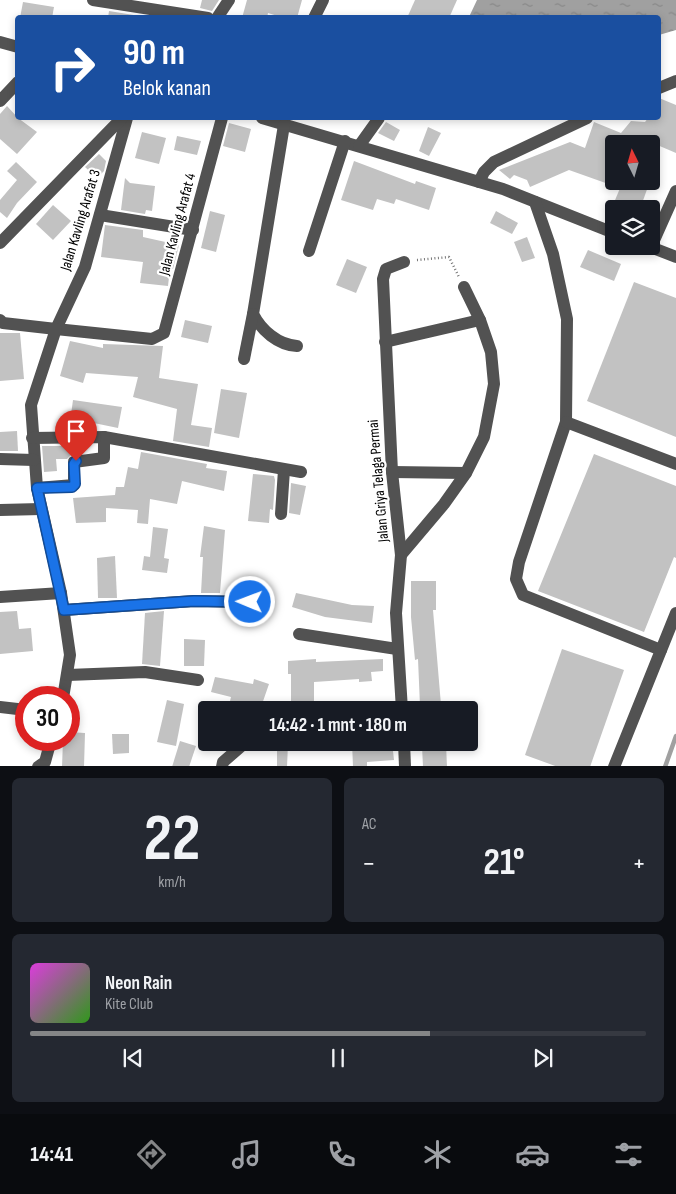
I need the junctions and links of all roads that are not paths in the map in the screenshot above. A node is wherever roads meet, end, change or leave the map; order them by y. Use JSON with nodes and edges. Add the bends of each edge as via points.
{"nodes":[{"id":1,"x":93,"y":0,"type":"edge"},
{"id":2,"x":229,"y":0,"type":"edge"},
{"id":3,"x":323,"y":0,"type":"edge"},
{"id":4,"x":189,"y":15,"type":"edge"},
{"id":5,"x":219,"y":15,"type":"edge"},
{"id":6,"x":316,"y":15,"type":"edge"},
{"id":7,"x":0,"y":42,"type":"edge"},
{"id":8,"x":15,"y":45,"type":"edge"},
{"id":9,"x":676,"y":81,"type":"edge"},
{"id":10,"x":15,"y":85,"type":"edge"},
{"id":11,"x":661,"y":87,"type":"edge"},
{"id":12,"x":0,"y":101,"type":"edge"},
{"id":13,"x":120,"y":120,"type":"edge"},
{"id":14,"x":126,"y":120,"type":"edge"},
{"id":15,"x":221,"y":120,"type":"edge"},
{"id":16,"x":268,"y":120,"type":"edge"},
{"id":17,"x":378,"y":120,"type":"edge"},
{"id":18,"x":583,"y":120,"type":"edge"},
{"id":19,"x":284,"y":125,"type":"junction"},
{"id":20,"x":345,"y":141,"type":"junction"},
{"id":21,"x":359,"y":146,"type":"junction"},
{"id":22,"x":479,"y":182,"type":"junction"},
{"id":23,"x":676,"y":191,"type":"edge"},
{"id":24,"x":535,"y":202,"type":"junction"},
{"id":25,"x":100,"y":215,"type":"junction"},
{"id":26,"x":660,"y":225,"type":"edge"},
{"id":27,"x":605,"y":229,"type":"edge"},
{"id":28,"x":193,"y":230,"type":"junction"},
{"id":29,"x":0,"y":243,"type":"edge"},
{"id":30,"x":309,"y":251,"type":"dead end"},
{"id":31,"x":660,"y":251,"type":"edge"},
{"id":32,"x":676,"y":257,"type":"edge"},
{"id":33,"x":404,"y":262,"type":"road end"},
{"id":34,"x":464,"y":287,"type":"road end"},
{"id":35,"x":253,"y":314,"type":"junction"},
{"id":36,"x":480,"y":320,"type":"junction"},
{"id":37,"x":1,"y":322,"type":"edge"},
{"id":38,"x":56,"y":329,"type":"junction"},
{"id":39,"x":385,"y":342,"type":"junction"},
{"id":40,"x":297,"y":346,"type":"dead end"},
{"id":41,"x":244,"y":359,"type":"dead end"},
{"id":42,"x":566,"y":422,"type":"junction"},
{"id":43,"x":104,"y":437,"type":"junction"},
{"id":44,"x":32,"y":438,"type":"junction"},
{"id":45,"x":0,"y":460,"type":"edge"},
{"id":46,"x":34,"y":460,"type":"junction"},
{"id":47,"x":676,"y":464,"type":"edge"},
{"id":48,"x":284,"y":470,"type":"junction"},
{"id":49,"x":301,"y":472,"type":"dead end"},
{"id":50,"x":392,"y":472,"type":"junction"},
{"id":51,"x":466,"y":473,"type":"junction"},
{"id":52,"x":37,"y":488,"type":"junction"},
{"id":53,"x":41,"y":509,"type":"junction"},
{"id":54,"x":0,"y":510,"type":"edge"},
{"id":55,"x":281,"y":514,"type":"dead end"},
{"id":56,"x":401,"y":555,"type":"junction"},
{"id":57,"x":61,"y":593,"type":"junction"},
{"id":58,"x":0,"y":597,"type":"edge"},
{"id":59,"x":250,"y":602,"type":"dead end"},
{"id":60,"x":64,"y":610,"type":"junction"},
{"id":61,"x":676,"y":613,"type":"edge"},
{"id":62,"x":299,"y":634,"type":"dead end"},
{"id":63,"x":397,"y":649,"type":"junction"},
{"id":64,"x":661,"y":650,"type":"junction"},
{"id":65,"x":68,"y":675,"type":"junction"},
{"id":66,"x":198,"y":680,"type":"dead end"},
{"id":67,"x":66,"y":686,"type":"edge"},
{"id":68,"x":401,"y":701,"type":"edge"},
{"id":69,"x":0,"y":707,"type":"edge"},
{"id":70,"x":15,"y":709,"type":"edge"},
{"id":71,"x":48,"y":751,"type":"edge"},
{"id":72,"x":236,"y":751,"type":"edge"},
{"id":73,"x":404,"y":751,"type":"edge"},
{"id":74,"x":38,"y":766,"type":"edge"},
{"id":75,"x":222,"y":766,"type":"edge"},
{"id":76,"x":405,"y":766,"type":"edge"},
{"id":77,"x":614,"y":766,"type":"edge"}],
"edges":[{"from":1,"to":4,"type":"street"},
{"from":2,"to":5,"type":"street"},
{"from":3,"to":6,"type":"street"},
{"from":7,"to":8,"type":"street"},
{"from":9,"to":11,"type":"street"},
{"from":10,"to":12,"type":"street"},
{"from":13,"to":29,"type":"street"},
{"from":14,"to":25,"type":"street","name":"Jalan Kavling Arafat 3"},
{"from":15,"to":28,"type":"street","name":"Jalan Kavling Arafat 4"},
{"from":16,"to":19,"type":"street"},
{"from":17,"to":21,"type":"street"},
{"from":18,"to":22,"type":"street","via":[[494,162]]},
{"from":19,"to":20,"type":"street"},
{"from":19,"to":35,"type":"street"},
{"from":20,"to":21,"type":"street"},
{"from":20,"to":30,"type":"street"},
{"from":21,"to":22,"type":"street"},
{"from":22,"to":24,"type":"street"},
{"from":23,"to":26,"type":"street"},
{"from":24,"to":27,"type":"street"},
{"from":24,"to":42,"type":"street","via":[[553,254],[567,319]]},
{"from":25,"to":28,"type":"street"},
{"from":25,"to":38,"type":"street","name":"Jalan Kavling Arafat 3","via":[[85,267]]},
{"from":28,"to":38,"type":"street","name":"Jalan Kavling Arafat 4","via":[[164,333],[160,337],[152,339]]},
{"from":31,"to":32,"type":"street"},
{"from":33,"to":39,"type":"street","name":"Jalan Griya Telaga Permai","via":[[386,269]]},
{"from":34,"to":36,"type":"street"},
{"from":35,"to":40,"type":"street","via":[[272,336]]},
{"from":35,"to":41,"type":"street"},
{"from":36,"to":39,"type":"street"},
{"from":36,"to":51,"type":"street","via":[[491,352],[494,384],[484,437]]},
{"from":37,"to":38,"type":"street"},
{"from":38,"to":44,"type":"street","name":"Jalan Kavling Arafat 3","via":[[31,405]]},
{"from":39,"to":50,"type":"street","name":"Jalan Griya Telaga Permai"},
{"from":42,"to":47,"type":"street"},
{"from":42,"to":64,"type":"street","via":[[519,562],[516,579],[523,596]]},
{"from":43,"to":44,"type":"street"},
{"from":43,"to":48,"type":"street"},
{"from":43,"to":52,"type":"street","via":[[104,458],[74,462],[74,485]]},
{"from":44,"to":46,"type":"street","name":"Jalan Kavling Arafat 3"},
{"from":45,"to":46,"type":"street"},
{"from":46,"to":52,"type":"street","name":"Jalan Kavling Arafat 3"},
{"from":48,"to":49,"type":"street"},
{"from":48,"to":55,"type":"street"},
{"from":50,"to":51,"type":"street"},
{"from":50,"to":56,"type":"street","name":"Jalan Griya Telaga Permai"},
{"from":51,"to":56,"type":"street"},
{"from":52,"to":53,"type":"street","name":"Jalan Kavling Arafat 3"},
{"from":53,"to":54,"type":"street"},
{"from":53,"to":57,"type":"street","name":"Jalan Kavling Arafat 3"},
{"from":56,"to":63,"type":"street","name":"Jalan Griya Telaga Permai","via":[[396,613]]},
{"from":57,"to":58,"type":"street"},
{"from":57,"to":60,"type":"street","name":"Jalan Kavling Arafat 3"},
{"from":59,"to":60,"type":"street","via":[[194,601]]},
{"from":60,"to":65,"type":"street","name":"Jalan Kavling Arafat 3","via":[[70,655]]},
{"from":61,"to":64,"type":"street"},
{"from":62,"to":63,"type":"street"},
{"from":63,"to":68,"type":"street","name":"Jalan Griya Telaga Permai"},
{"from":64,"to":77,"type":"street"},
{"from":65,"to":66,"type":"street","via":[[145,672]]},
{"from":65,"to":67,"type":"street","name":"Jalan Kavling Arafat 3"},
{"from":69,"to":70,"type":"street"},
{"from":71,"to":74,"type":"street","via":[[45,762]]},
{"from":72,"to":75,"type":"street"},
{"from":73,"to":76,"type":"street"}]}
